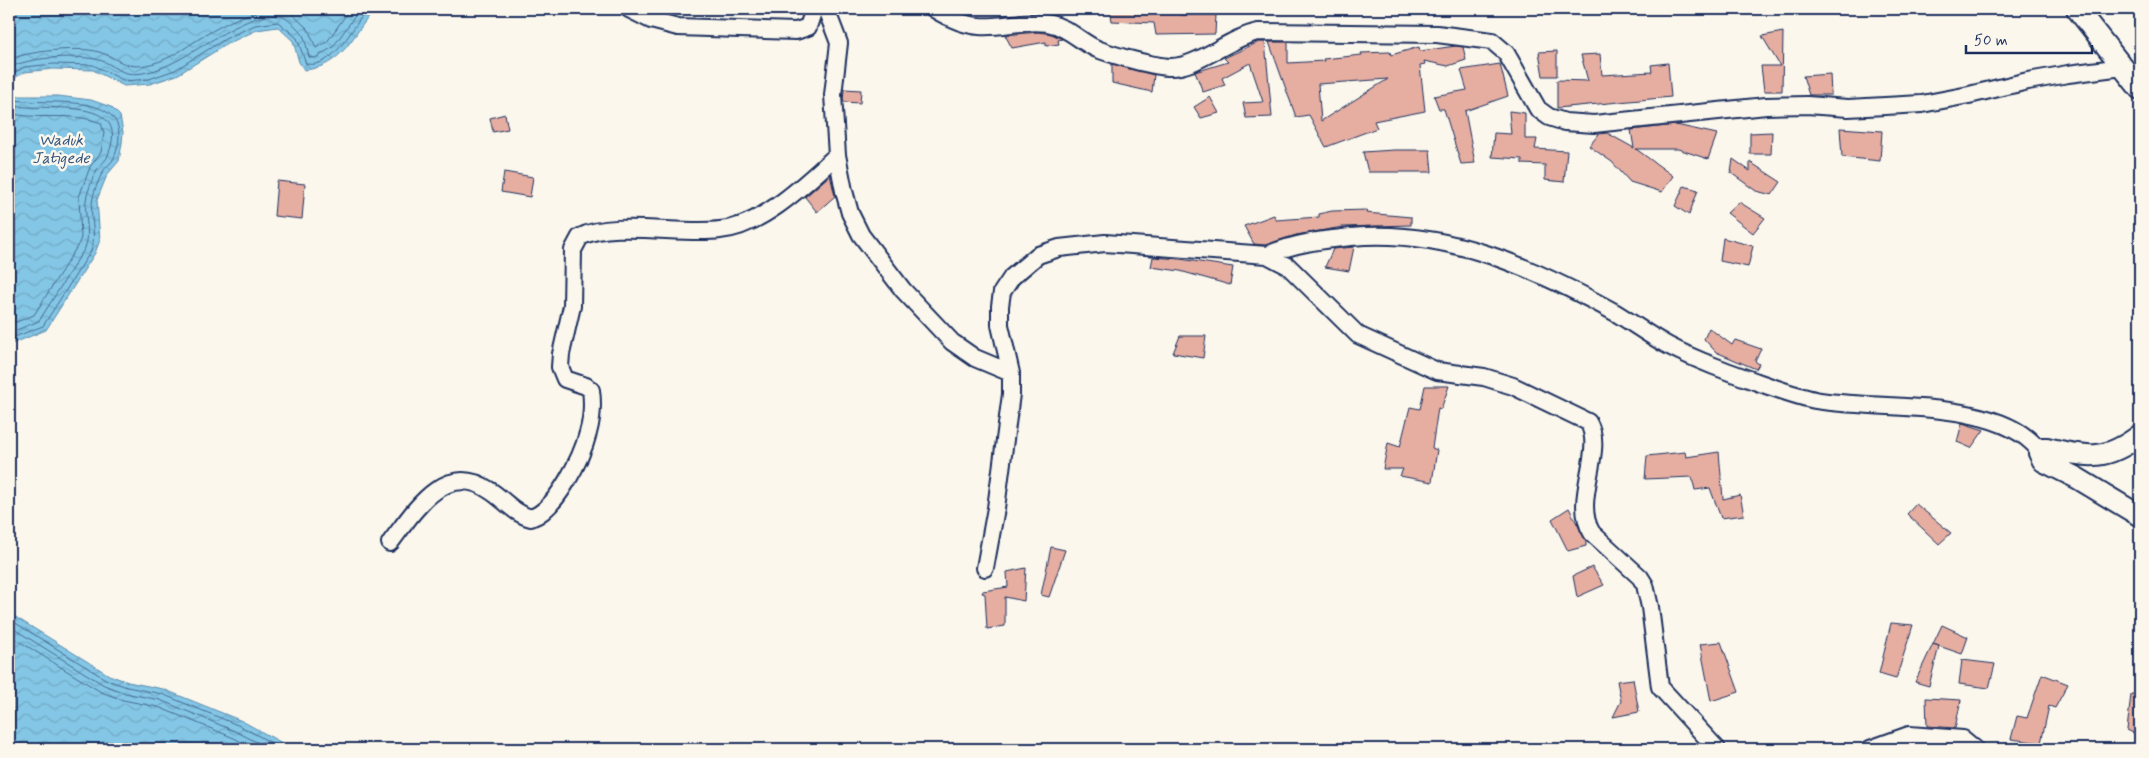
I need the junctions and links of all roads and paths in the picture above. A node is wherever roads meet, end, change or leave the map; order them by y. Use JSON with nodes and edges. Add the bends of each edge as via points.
{"nodes":[{"id":1,"x":629,"y":9,"type":"edge"},
{"id":2,"x":814,"y":9,"type":"edge"},
{"id":3,"x":826,"y":9,"type":"edge"},
{"id":4,"x":934,"y":9,"type":"edge"},
{"id":5,"x":2077,"y":9,"type":"edge"},
{"id":6,"x":2123,"y":67,"type":"junction"},
{"id":7,"x":2140,"y":89,"type":"edge"},
{"id":8,"x":837,"y":155,"type":"junction"},
{"id":9,"x":1267,"y":256,"type":"junction"},
{"id":10,"x":1011,"y":372,"type":"junction"},
{"id":11,"x":2140,"y":435,"type":"edge"},
{"id":12,"x":2039,"y":450,"type":"junction"},
{"id":13,"x":2140,"y":516,"type":"edge"},
{"id":14,"x":390,"y":543,"type":"dead end"},
{"id":15,"x":984,"y":568,"type":"dead end"},
{"id":16,"x":1717,"y":749,"type":"edge"},
{"id":17,"x":1870,"y":749,"type":"edge"},
{"id":18,"x":1975,"y":749,"type":"edge"}],
"edges":[{"from":1,"to":2,"type":"street","via":[[651,20],[678,27],[796,30],[808,27]]},
{"from":3,"to":8,"type":"street","via":[[839,42],[833,94]]},
{"from":4,"to":6,"type":"street","via":[[980,26],[1047,23],[1071,31],[1097,48],[1171,67],[1193,62],[1239,37],[1258,32],[1437,34],[1492,41],[1506,53],[1538,109],[1565,122],[1594,124],[1766,106],[1848,108],[1922,104],[2044,78]]},
{"from":5,"to":6,"type":"street"},
{"from":6,"to":7,"type":"street"},
{"from":8,"to":10,"type":"street","via":[[850,213],[881,263],[952,342],[975,358]]},
{"from":8,"to":14,"type":"street","via":[[784,200],[742,224],[714,231],[601,229],[580,237],[573,250],[572,306],[560,368],[565,379],[591,390],[592,413],[583,451],[566,481],[548,506],[530,518],[479,484],[446,484],[428,495]]},
{"from":9,"to":10,"type":"street","via":[[1105,243],[1059,248],[1038,255],[1012,277],[1002,292],[1000,325]]},
{"from":9,"to":12,"type":"street","via":[[1299,243],[1368,236],[1460,245],[1526,268],[1564,286],[1668,345],[1722,370],[1820,401],[1978,415],[2023,435]]},
{"from":9,"to":16,"type":"street","via":[[1288,266],[1358,334],[1437,371],[1484,377],[1513,386],[1588,422],[1593,445],[1584,512],[1587,526],[1645,585],[1660,686]]},
{"from":10,"to":15,"type":"street","via":[[1004,454]]},
{"from":11,"to":12,"type":"street","via":[[2124,447],[2094,456],[2047,448]]},
{"from":12,"to":13,"type":"street","via":[[2043,461]]},
{"from":17,"to":18,"type":"street","via":[[1909,735],[1963,739]]}]}
